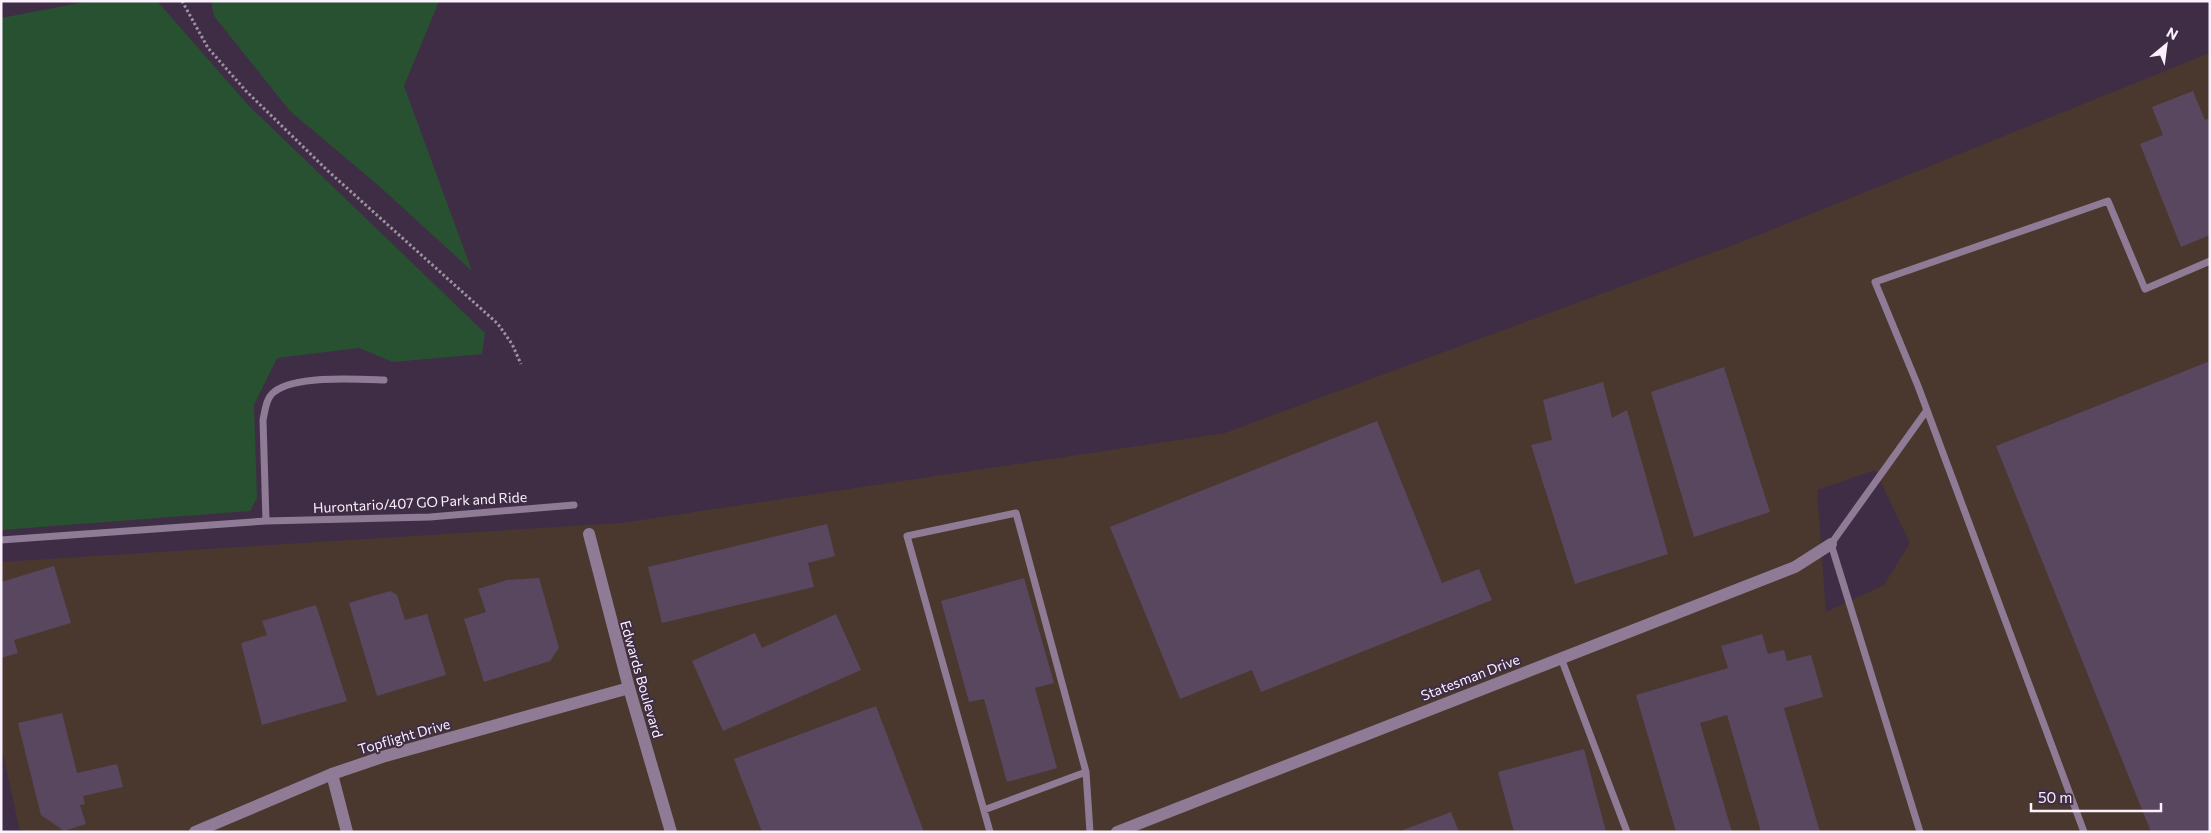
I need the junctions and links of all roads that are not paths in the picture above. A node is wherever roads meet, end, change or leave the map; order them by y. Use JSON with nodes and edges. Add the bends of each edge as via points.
{"nodes":[{"id":1,"x":2210,"y":261,"type":"edge"},
{"id":2,"x":384,"y":380,"type":"dead end"},
{"id":3,"x":1927,"y":410,"type":"junction"},
{"id":4,"x":574,"y":505,"type":"dead end"},
{"id":5,"x":266,"y":521,"type":"junction"},
{"id":6,"x":588,"y":534,"type":"dead end"},
{"id":7,"x":1,"y":540,"type":"edge"},
{"id":8,"x":1831,"y":544,"type":"junction"},
{"id":9,"x":1562,"y":658,"type":"junction"},
{"id":10,"x":629,"y":688,"type":"junction"},
{"id":11,"x":1086,"y":772,"type":"junction"},
{"id":12,"x":332,"y":774,"type":"junction"},
{"id":13,"x":984,"y":810,"type":"junction"},
{"id":14,"x":195,"y":832,"type":"edge"},
{"id":15,"x":347,"y":832,"type":"edge"},
{"id":16,"x":670,"y":832,"type":"edge"},
{"id":17,"x":990,"y":832,"type":"edge"},
{"id":18,"x":1090,"y":832,"type":"edge"},
{"id":19,"x":1117,"y":832,"type":"edge"},
{"id":20,"x":1626,"y":832,"type":"edge"},
{"id":21,"x":1920,"y":832,"type":"edge"},
{"id":22,"x":2084,"y":832,"type":"edge"}],
"edges":[{"from":1,"to":3,"type":"lane","via":[[2145,289],[2108,201],[1875,282]]},
{"from":2,"to":5,"type":"lane","via":[[298,382],[274,392],[265,406],[263,420]]},
{"from":3,"to":8,"type":"lane"},
{"from":3,"to":22,"type":"lane"},
{"from":4,"to":5,"type":"lane","name":"Hurontario/407 GO Park and Ride","via":[[430,517]]},
{"from":5,"to":7,"type":"lane","name":"Hurontario/407 GO Park and Ride"},
{"from":6,"to":10,"type":"street","name":"Edwards Boulevard"},
{"from":8,"to":9,"type":"street","name":"Statesman Drive","via":[[1795,567]]},
{"from":8,"to":21,"type":"lane"},
{"from":9,"to":19,"type":"street","name":"Statesman Drive"},
{"from":9,"to":20,"type":"lane"},
{"from":10,"to":12,"type":"street","name":"Topflight Drive"},
{"from":10,"to":16,"type":"street","name":"Edwards Boulevard"},
{"from":11,"to":13,"type":"lane"},
{"from":11,"to":13,"type":"lane","via":[[1016,513],[907,536]]},
{"from":11,"to":18,"type":"lane"},
{"from":12,"to":14,"type":"street","name":"Topflight Drive"},
{"from":12,"to":15,"type":"street"},
{"from":13,"to":17,"type":"lane"}]}
